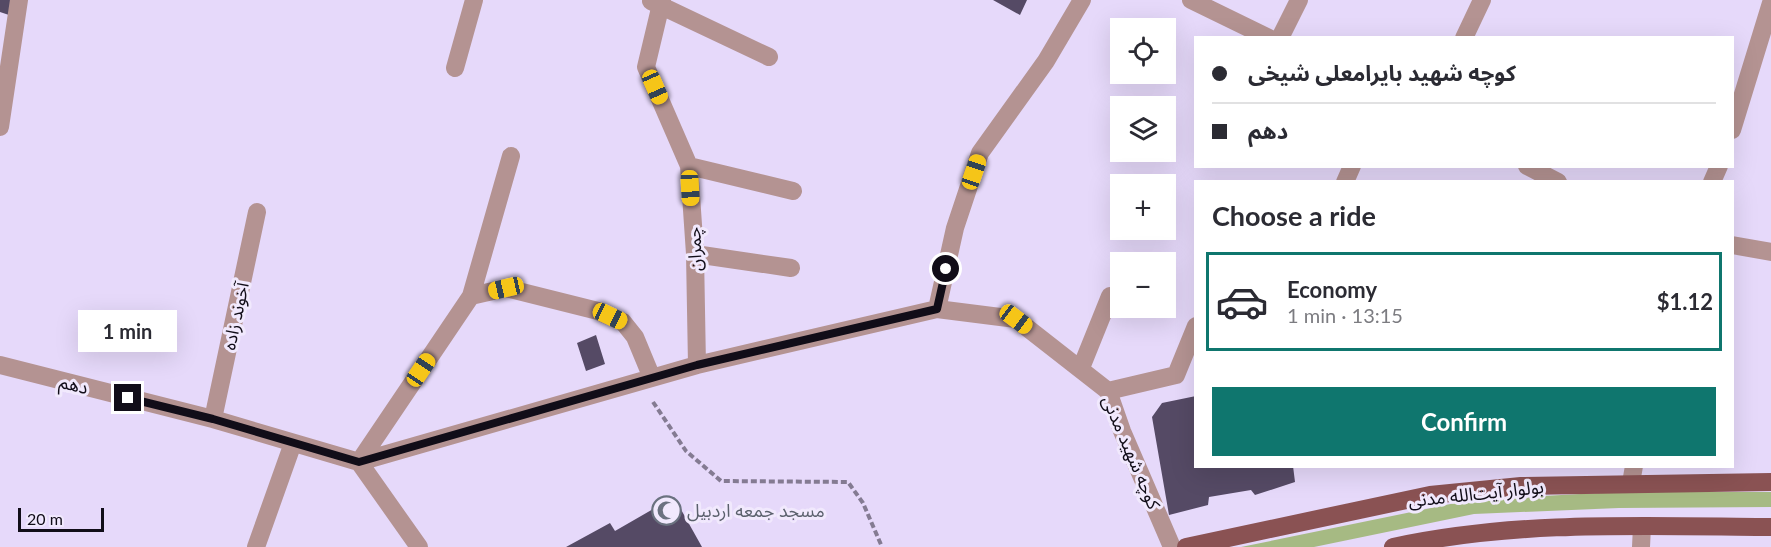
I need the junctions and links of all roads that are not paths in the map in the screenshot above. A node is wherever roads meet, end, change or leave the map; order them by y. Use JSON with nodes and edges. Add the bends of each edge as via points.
{"nodes":[{"id":1,"x":19,"y":0,"type":"edge"},
{"id":2,"x":474,"y":0,"type":"edge"},
{"id":3,"x":1082,"y":0,"type":"edge"},
{"id":4,"x":1191,"y":0,"type":"edge"},
{"id":5,"x":1299,"y":0,"type":"edge"},
{"id":6,"x":1482,"y":0,"type":"edge"},
{"id":7,"x":657,"y":1,"type":"edge"},
{"id":8,"x":1770,"y":1,"type":"edge"},
{"id":9,"x":1768,"y":27,"type":"edge"},
{"id":10,"x":1265,"y":36,"type":"edge"},
{"id":11,"x":1281,"y":36,"type":"edge"},
{"id":12,"x":1465,"y":36,"type":"edge"},
{"id":13,"x":769,"y":57,"type":"dead end"},
{"id":14,"x":455,"y":68,"type":"dead end"},
{"id":15,"x":1734,"y":124,"type":"edge"},
{"id":16,"x":0,"y":127,"type":"edge"},
{"id":17,"x":511,"y":156,"type":"dead end"},
{"id":18,"x":689,"y":166,"type":"junction"},
{"id":19,"x":1531,"y":168,"type":"edge"},
{"id":20,"x":1554,"y":180,"type":"edge"},
{"id":21,"x":793,"y":191,"type":"dead end"},
{"id":22,"x":256,"y":212,"type":"dead end"},
{"id":23,"x":1734,"y":245,"type":"edge"},
{"id":24,"x":1771,"y":252,"type":"edge"},
{"id":25,"x":695,"y":254,"type":"junction"},
{"id":26,"x":791,"y":268,"type":"dead end"},
{"id":27,"x":471,"y":296,"type":"junction"},
{"id":28,"x":1110,"y":296,"type":"dead end"},
{"id":29,"x":937,"y":309,"type":"junction"},
{"id":30,"x":1194,"y":331,"type":"edge"},
{"id":31,"x":0,"y":365,"type":"edge"},
{"id":32,"x":697,"y":365,"type":"junction"},
{"id":33,"x":1081,"y":368,"type":"junction"},
{"id":34,"x":646,"y":380,"type":"junction"},
{"id":35,"x":1108,"y":391,"type":"junction"},
{"id":36,"x":213,"y":419,"type":"junction"},
{"id":37,"x":293,"y":443,"type":"junction"},
{"id":38,"x":359,"y":462,"type":"junction"},
{"id":39,"x":1632,"y":475,"type":"edge"},
{"id":40,"x":1771,"y":482,"type":"edge"},
{"id":41,"x":1642,"y":526,"type":"junction"},
{"id":42,"x":1771,"y":528,"type":"edge"},
{"id":43,"x":256,"y":547,"type":"edge"},
{"id":44,"x":419,"y":547,"type":"edge"},
{"id":45,"x":1172,"y":547,"type":"edge"},
{"id":46,"x":1186,"y":547,"type":"edge"},
{"id":47,"x":1393,"y":547,"type":"edge"},
{"id":48,"x":1641,"y":547,"type":"edge"}],
"edges":[{"from":1,"to":16,"type":"street"},
{"from":2,"to":14,"type":"street"},
{"from":3,"to":29,"type":"street","via":[[1046,61],[980,153],[955,228]]},
{"from":4,"to":10,"type":"street"},
{"from":5,"to":11,"type":"street"},
{"from":6,"to":12,"type":"street"},
{"from":7,"to":13,"type":"street"},
{"from":7,"to":18,"type":"street","name":"چمران","via":[[646,67]]},
{"from":8,"to":9,"type":"street"},
{"from":9,"to":15,"type":"street"},
{"from":17,"to":27,"type":"street"},
{"from":18,"to":21,"type":"street"},
{"from":18,"to":25,"type":"street","name":"چمران"},
{"from":19,"to":20,"type":"street"},
{"from":22,"to":36,"type":"street","name":"آخوند زاده"},
{"from":23,"to":24,"type":"street"},
{"from":25,"to":26,"type":"street"},
{"from":25,"to":32,"type":"street","name":"چمران"},
{"from":27,"to":34,"type":"street","via":[[506,288],[615,318],[635,337]]},
{"from":27,"to":38,"type":"street"},
{"from":28,"to":33,"type":"street"},
{"from":29,"to":32,"type":"street","name":"کوچه شهید مدنی"},
{"from":29,"to":33,"type":"street","name":"کوچه شهید مدنی","via":[[1016,319]]},
{"from":30,"to":35,"type":"street","via":[[1176,375]]},
{"from":31,"to":36,"type":"street","name":"دهم"},
{"from":32,"to":34,"type":"street","name":"کوچه شهید مدنی"},
{"from":33,"to":35,"type":"street","name":"کوچه شهید مدنی"},
{"from":34,"to":38,"type":"street","name":"کوچه شهید مدنی"},
{"from":35,"to":45,"type":"street","name":"کوچه شهید مدنی"},
{"from":36,"to":37,"type":"street","name":"دهم"},
{"from":37,"to":38,"type":"street","name":"دهم"},
{"from":37,"to":43,"type":"street"},
{"from":38,"to":44,"type":"street"},
{"from":39,"to":40,"type":"main road","name":"بولوار آیت‌الله مدنی"},
{"from":39,"to":46,"type":"main road","name":"بولوار آیت‌الله مدنی","via":[[1430,495]]},
{"from":41,"to":42,"type":"main road"},
{"from":41,"to":47,"type":"main road","via":[[1523,529],[1437,537]]},
{"from":41,"to":48,"type":"street"}]}
